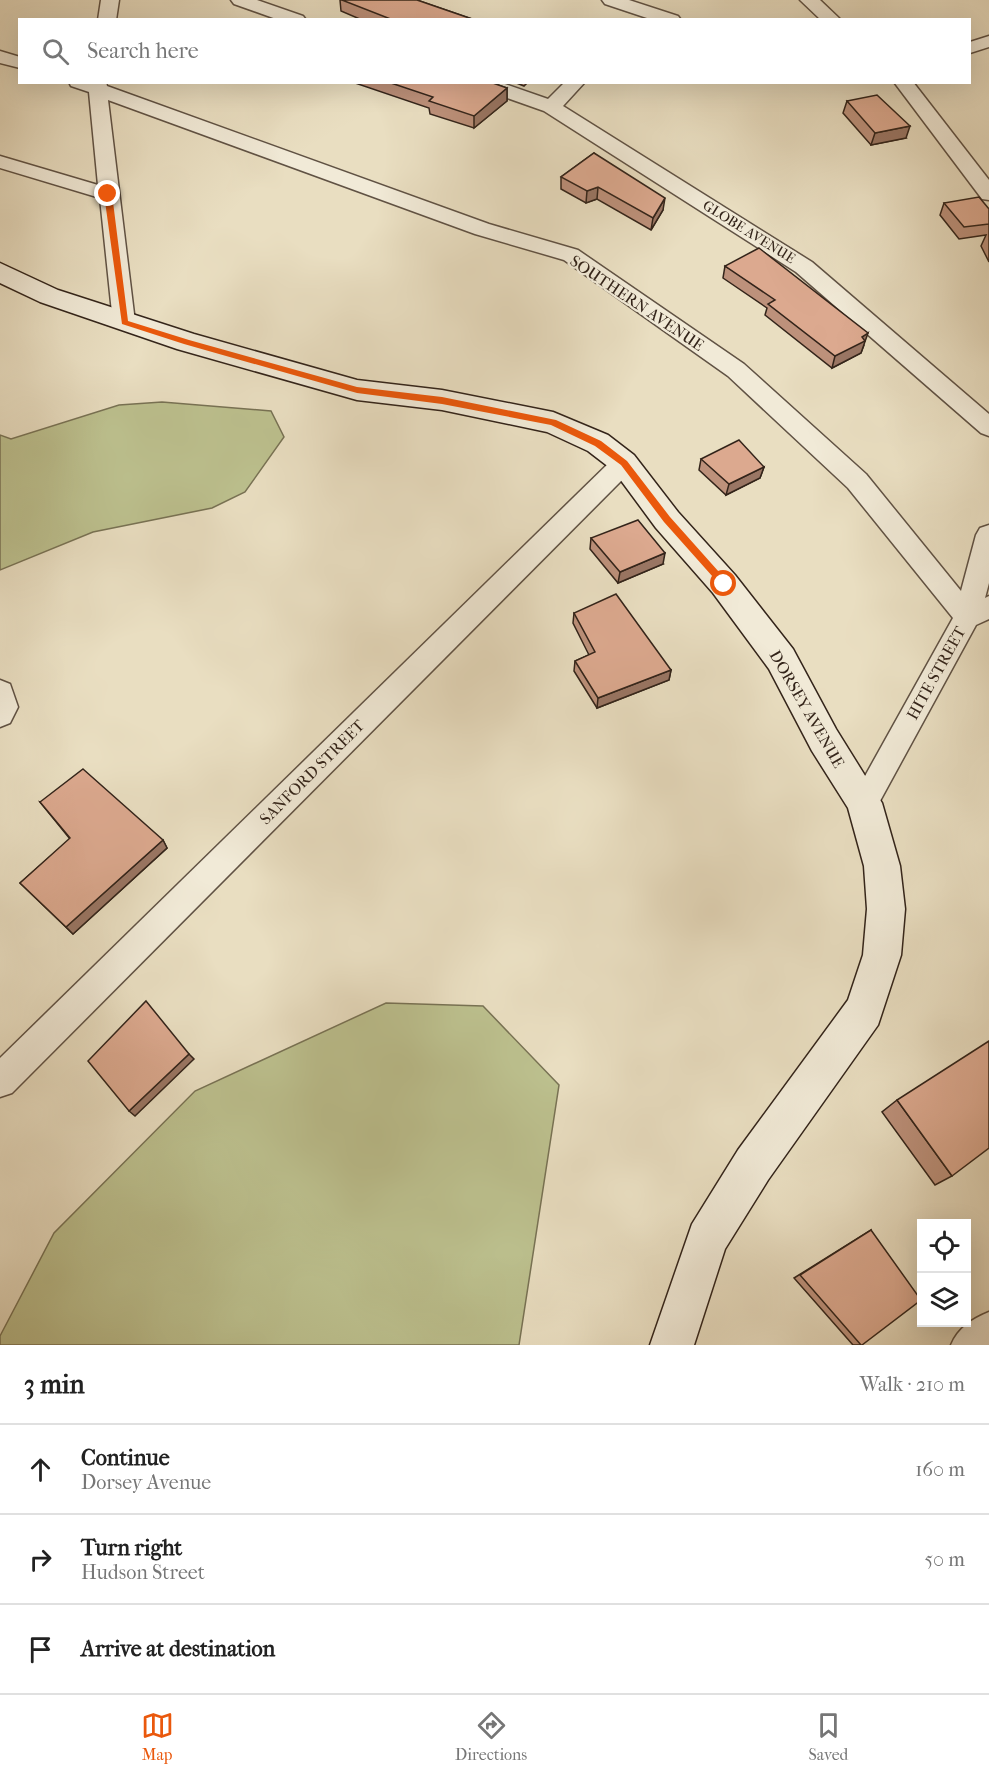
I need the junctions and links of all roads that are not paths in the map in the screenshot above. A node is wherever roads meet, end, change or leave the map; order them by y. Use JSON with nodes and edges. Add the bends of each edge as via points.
{"nodes":[{"id":1,"x":110,"y":0,"type":"edge"},
{"id":2,"x":240,"y":0,"type":"edge"},
{"id":3,"x":611,"y":0,"type":"edge"},
{"id":4,"x":809,"y":0,"type":"edge"},
{"id":5,"x":645,"y":16,"type":"edge"},
{"id":6,"x":107,"y":18,"type":"edge"},
{"id":7,"x":291,"y":18,"type":"edge"},
{"id":8,"x":830,"y":18,"type":"edge"},
{"id":9,"x":989,"y":41,"type":"edge"},
{"id":10,"x":971,"y":47,"type":"edge"},
{"id":11,"x":0,"y":57,"type":"edge"},
{"id":12,"x":18,"y":62,"type":"edge"},
{"id":13,"x":90,"y":84,"type":"edge"},
{"id":14,"x":486,"y":84,"type":"edge"},
{"id":15,"x":574,"y":84,"type":"edge"},
{"id":16,"x":905,"y":84,"type":"edge"},
{"id":17,"x":551,"y":107,"type":"junction"},
{"id":18,"x":0,"y":162,"type":"edge"},
{"id":19,"x":108,"y":194,"type":"junction"},
{"id":20,"x":989,"y":194,"type":"edge"},
{"id":21,"x":0,"y":272,"type":"edge"},
{"id":22,"x":124,"y":322,"type":"junction"},
{"id":23,"x":989,"y":427,"type":"edge"},
{"id":24,"x":624,"y":463,"type":"junction"},
{"id":25,"x":989,"y":535,"type":"edge"},
{"id":26,"x":978,"y":612,"type":"edge"},
{"id":27,"x":0,"y":692,"type":"edge"},
{"id":28,"x":0,"y":715,"type":"edge"},
{"id":29,"x":864,"y":803,"type":"junction"},
{"id":30,"x":0,"y":1081,"type":"edge"},
{"id":31,"x":989,"y":1330,"type":"edge"},
{"id":32,"x":672,"y":1345,"type":"edge"},
{"id":33,"x":969,"y":1345,"type":"edge"}],
"edges":[{"from":1,"to":6,"type":"street"},
{"from":2,"to":7,"type":"street"},
{"from":3,"to":5,"type":"street"},
{"from":4,"to":8,"type":"street"},
{"from":9,"to":10,"type":"street"},
{"from":11,"to":12,"type":"street"},
{"from":13,"to":19,"type":"street"},
{"from":13,"to":26,"type":"street","name":"SOUTHERN AVENUE","via":[[482,229],[571,255],[744,378],[856,481]]},
{"from":14,"to":17,"type":"street","name":"GLOBE AVENUE"},
{"from":15,"to":17,"type":"street"},
{"from":16,"to":20,"type":"street"},
{"from":17,"to":23,"type":"street","name":"GLOBE AVENUE","via":[[804,267]]},
{"from":18,"to":19,"type":"street"},
{"from":19,"to":22,"type":"street"},
{"from":21,"to":22,"type":"street","name":"DORSEY AVENUE","via":[[49,296]]},
{"from":22,"to":24,"type":"street","name":"DORSEY AVENUE","via":[[357,390],[442,400],[553,423],[598,443]]},
{"from":24,"to":29,"type":"street","name":"DORSEY AVENUE","via":[[781,659],[824,740]]},
{"from":24,"to":30,"type":"street","name":"SANFORD STREET"},
{"from":25,"to":26,"type":"street","name":"HITE STREET"},
{"from":26,"to":29,"type":"street","name":"HITE STREET"},
{"from":27,"to":28,"type":"street"},
{"from":29,"to":32,"type":"street","name":"DORSEY AVENUE","via":[[882,866],[885,909],[882,956],[864,1011],[753,1165],[707,1239]]},
{"from":31,"to":33,"type":"street"}]}
